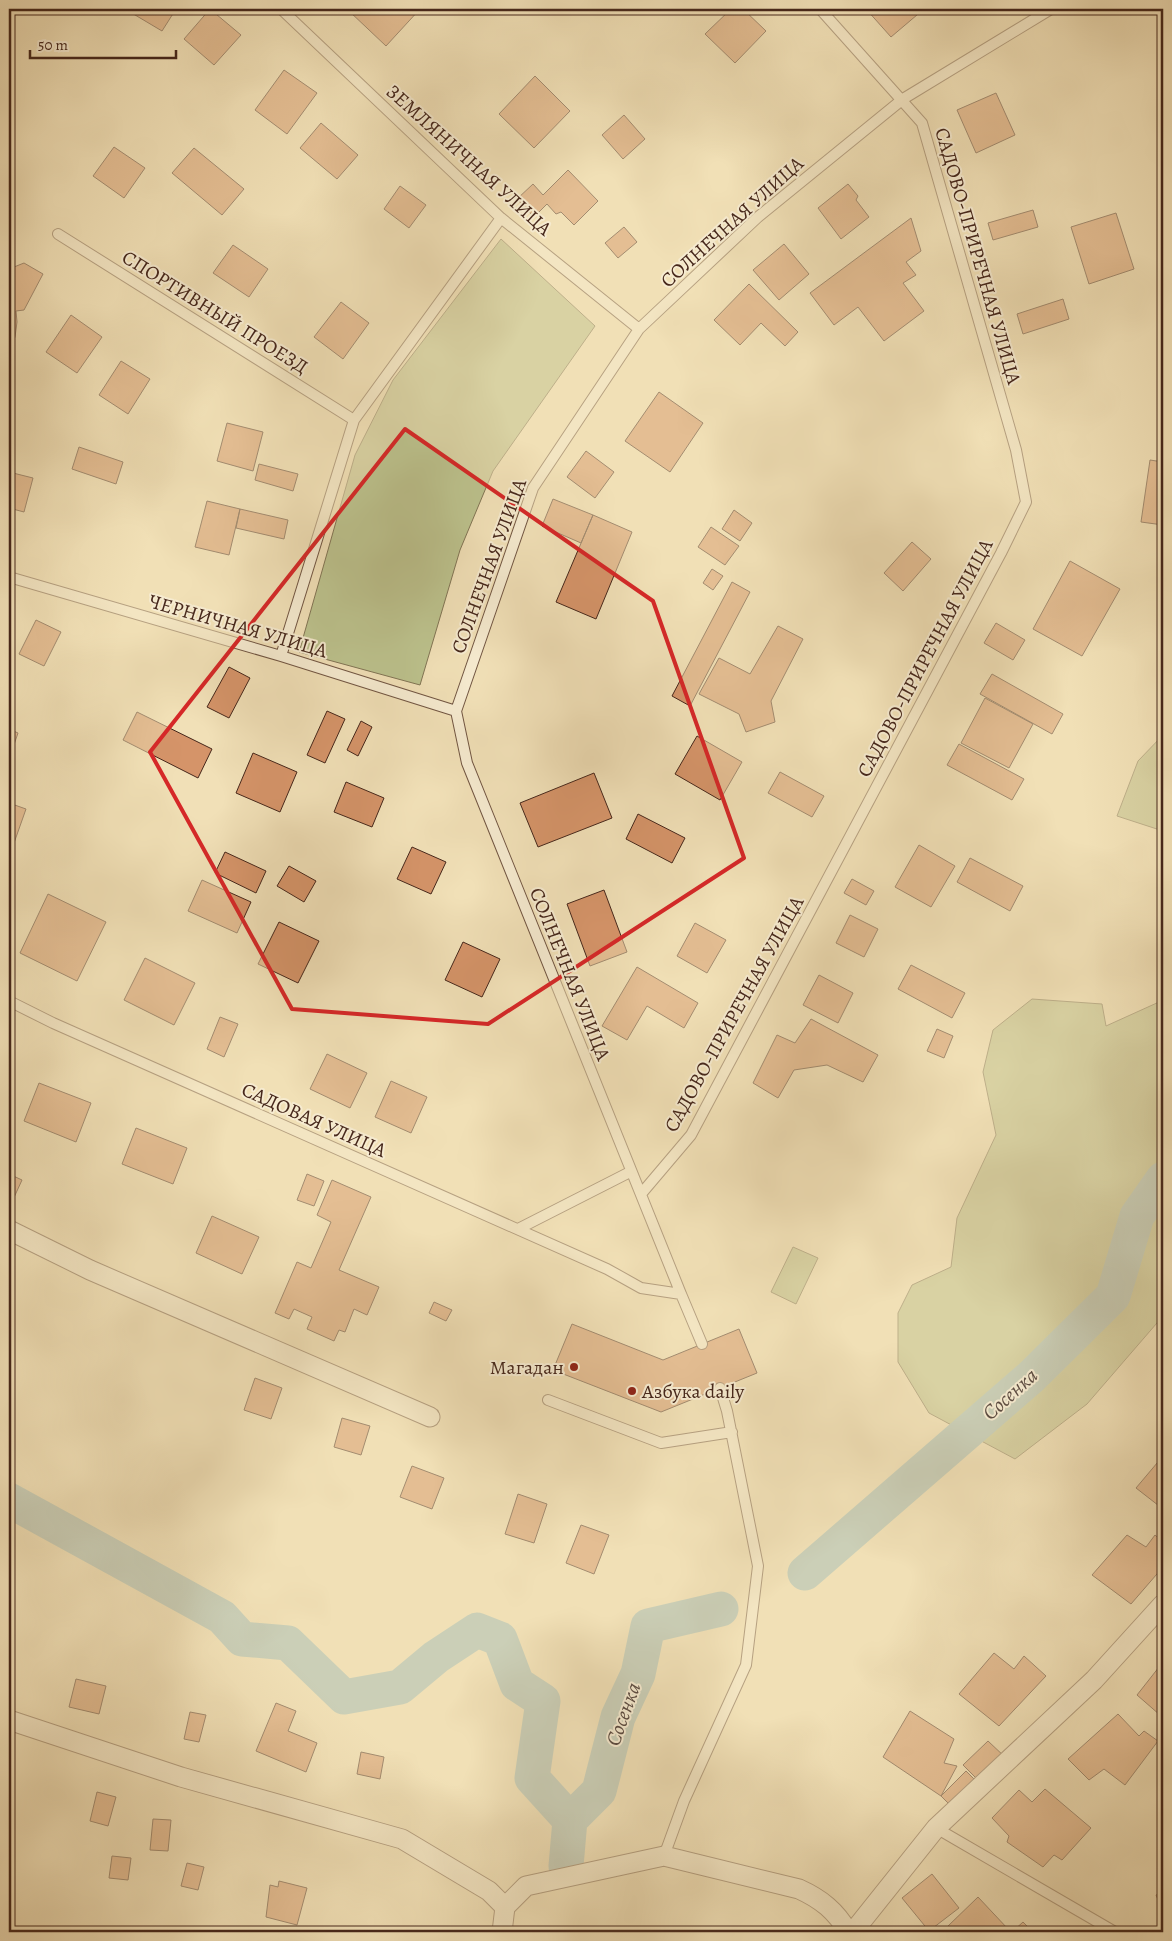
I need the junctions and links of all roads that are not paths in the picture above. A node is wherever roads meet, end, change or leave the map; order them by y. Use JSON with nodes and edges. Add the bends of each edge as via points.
{"nodes":[{"id":1,"x":281,"y":9,"type":"edge"},
{"id":2,"x":820,"y":9,"type":"edge"},
{"id":3,"x":1051,"y":9,"type":"edge"},
{"id":4,"x":903,"y":99,"type":"junction"},
{"id":5,"x":502,"y":218,"type":"junction"},
{"id":6,"x":58,"y":234,"type":"dead end"},
{"id":7,"x":639,"y":329,"type":"junction"},
{"id":8,"x":354,"y":420,"type":"junction"},
{"id":9,"x":9,"y":577,"type":"edge"},
{"id":10,"x":281,"y":656,"type":"junction"},
{"id":11,"x":456,"y":711,"type":"junction"},
{"id":12,"x":9,"y":1001,"type":"edge"},
{"id":13,"x":630,"y":1172,"type":"junction"},
{"id":14,"x":641,"y":1194,"type":"junction"},
{"id":15,"x":518,"y":1229,"type":"junction"},
{"id":16,"x":9,"y":1230,"type":"edge"},
{"id":17,"x":681,"y":1294,"type":"junction"},
{"id":18,"x":702,"y":1344,"type":"dead end"},
{"id":19,"x":720,"y":1388,"type":"dead end"},
{"id":20,"x":548,"y":1400,"type":"dead end"},
{"id":21,"x":430,"y":1417,"type":"dead end"},
{"id":22,"x":732,"y":1432,"type":"junction"},
{"id":23,"x":1163,"y":1604,"type":"edge"},
{"id":24,"x":9,"y":1720,"type":"edge"},
{"id":25,"x":936,"y":1828,"type":"junction"},
{"id":26,"x":664,"y":1856,"type":"junction"},
{"id":27,"x":505,"y":1906,"type":"junction"},
{"id":28,"x":502,"y":1932,"type":"edge"},
{"id":29,"x":848,"y":1932,"type":"edge"},
{"id":30,"x":853,"y":1932,"type":"edge"},
{"id":31,"x":1115,"y":1932,"type":"edge"}],
"edges":[{"from":1,"to":5,"type":"lane","name":"ЗЕМЛЯНИЧНАЯ УЛИЦА"},
{"from":2,"to":4,"type":"lane","name":"САДОВО-ПРИРЕЧНАЯ УЛИЦА"},
{"from":3,"to":4,"type":"lane","name":"СОЛНЕЧНАЯ УЛИЦА"},
{"from":4,"to":7,"type":"lane","name":"СОЛНЕЧНАЯ УЛИЦА","via":[[758,216]]},
{"from":4,"to":14,"type":"lane","name":"САДОВО-ПРИРЕЧНАЯ УЛИЦА","via":[[922,123],[1016,450],[1026,502],[691,1135]]},
{"from":5,"to":7,"type":"lane","name":"ЗЕМЛЯНИЧНАЯ УЛИЦА"},
{"from":5,"to":8,"type":"lane"},
{"from":6,"to":8,"type":"lane","name":"СПОРТИВНЫЙ ПРОЕЗД"},
{"from":7,"to":11,"type":"lane","name":"СОЛНЕЧНАЯ УЛИЦА","via":[[533,488]]},
{"from":8,"to":10,"type":"lane"},
{"from":9,"to":10,"type":"lane","name":"ЧЕРНИЧНАЯ УЛИЦА"},
{"from":10,"to":11,"type":"lane","name":"ЧЕРНИЧНАЯ УЛИЦА"},
{"from":11,"to":13,"type":"lane","name":"СОЛНЕЧНАЯ УЛИЦА","via":[[467,763]]},
{"from":12,"to":15,"type":"lane","name":"САДОВАЯ УЛИЦА"},
{"from":13,"to":14,"type":"lane","name":"СОЛНЕЧНАЯ УЛИЦА"},
{"from":13,"to":15,"type":"lane"},
{"from":14,"to":17,"type":"lane","name":"СОЛНЕЧНАЯ УЛИЦА"},
{"from":15,"to":17,"type":"lane","name":"САДОВАЯ УЛИЦА","via":[[641,1288]]},
{"from":16,"to":21,"type":"street","via":[[90,1270]]},
{"from":17,"to":18,"type":"lane","name":"СОЛНЕЧНАЯ УЛИЦА"},
{"from":19,"to":22,"type":"lane"},
{"from":20,"to":22,"type":"lane","via":[[661,1443]]},
{"from":22,"to":26,"type":"lane","via":[[758,1566],[746,1665],[684,1802]]},
{"from":23,"to":25,"type":"street","via":[[1094,1680]]},
{"from":24,"to":27,"type":"street","via":[[181,1777],[402,1838],[489,1891]]},
{"from":25,"to":30,"type":"street"},
{"from":25,"to":31,"type":"lane"},
{"from":26,"to":27,"type":"street","via":[[526,1886]]},
{"from":26,"to":29,"type":"street","via":[[799,1888],[818,1898],[839,1916]]},
{"from":27,"to":28,"type":"street"}]}
